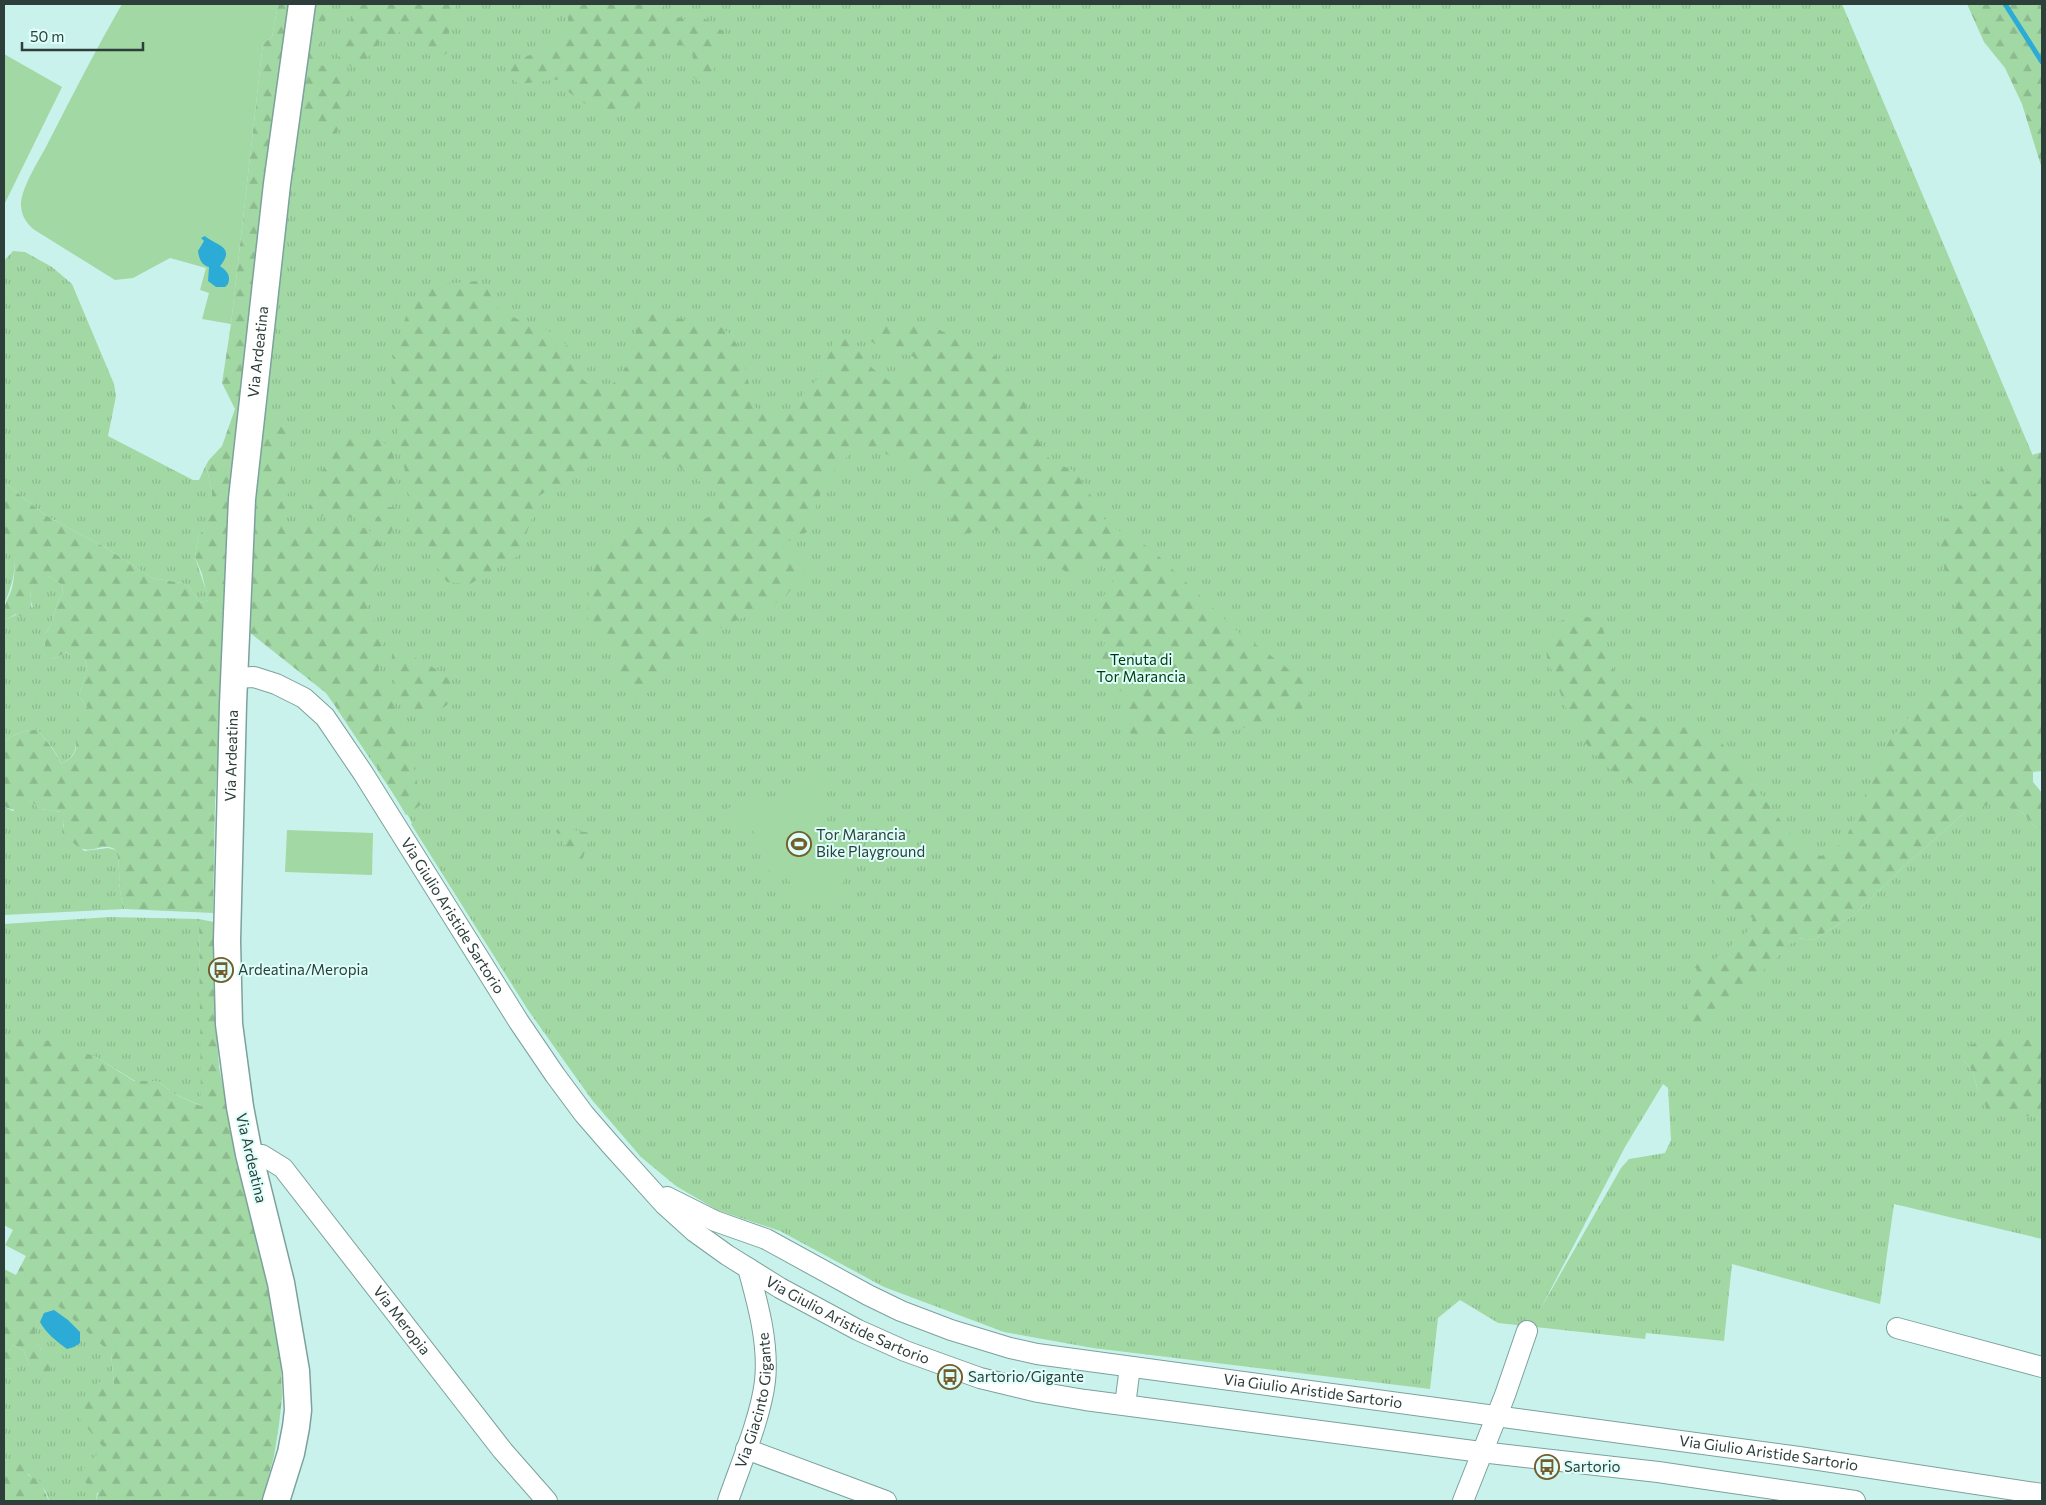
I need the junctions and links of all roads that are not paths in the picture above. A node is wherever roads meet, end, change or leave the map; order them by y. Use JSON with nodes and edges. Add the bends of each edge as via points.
{"nodes":[{"id":1,"x":302,"y":4,"type":"edge"},
{"id":2,"x":234,"y":678,"type":"junction"},
{"id":3,"x":249,"y":1154,"type":"junction"},
{"id":4,"x":652,"y":1189,"type":"junction"},
{"id":5,"x":766,"y":1239,"type":"junction"},
{"id":6,"x":748,"y":1268,"type":"junction"},
{"id":7,"x":1898,"y":1328,"type":"dead end"},
{"id":8,"x":1527,"y":1331,"type":"dead end"},
{"id":9,"x":1130,"y":1367,"type":"junction"},
{"id":10,"x":2042,"y":1367,"type":"edge"},
{"id":11,"x":1125,"y":1405,"type":"junction"},
{"id":12,"x":1497,"y":1416,"type":"junction"},
{"id":13,"x":746,"y":1449,"type":"junction"},
{"id":14,"x":1481,"y":1452,"type":"junction"},
{"id":15,"x":2042,"y":1494,"type":"edge"},
{"id":16,"x":276,"y":1501,"type":"edge"},
{"id":17,"x":547,"y":1501,"type":"edge"},
{"id":18,"x":728,"y":1501,"type":"edge"},
{"id":19,"x":886,"y":1501,"type":"edge"},
{"id":20,"x":1463,"y":1501,"type":"edge"},
{"id":21,"x":1854,"y":1501,"type":"edge"}],
"edges":[{"from":1,"to":2,"type":"main road","name":"Via Ardeatina","via":[[277,184],[242,499]]},
{"from":2,"to":3,"type":"main road","name":"Via Ardeatina","via":[[227,994],[232,1059]]},
{"from":2,"to":4,"type":"street","name":"Via Giulio Aristide Sartorio","via":[[254,677],[276,684],[310,703],[325,717],[550,1067],[595,1128]]},
{"from":3,"to":16,"type":"main road","name":"Via Ardeatina","via":[[281,1284],[298,1390],[294,1440]]},
{"from":3,"to":17,"type":"street","name":"Via Meropia","via":[[262,1156],[283,1168],[497,1444]]},
{"from":4,"to":5,"type":"street","name":"Via Giulio Aristide Sartorio","via":[[715,1221]]},
{"from":4,"to":6,"type":"street","name":"Via Giulio Aristide Sartorio","via":[[695,1232]]},
{"from":5,"to":6,"type":"street","name":"Via Giulio Aristide Sartorio"},
{"from":5,"to":9,"type":"street","name":"Via Giulio Aristide Sartorio","via":[[868,1295],[951,1330],[1037,1354]]},
{"from":6,"to":11,"type":"street","name":"Via Giulio Aristide Sartorio","via":[[858,1330],[934,1363],[1038,1392]]},
{"from":6,"to":13,"type":"street","name":"Via Giacinto Gigante","via":[[759,1312],[766,1368],[762,1399]]},
{"from":7,"to":10,"type":"street"},
{"from":8,"to":12,"type":"street"},
{"from":9,"to":11,"type":"street"},
{"from":9,"to":12,"type":"street","name":"Via Giulio Aristide Sartorio"},
{"from":11,"to":14,"type":"street","name":"Via Giulio Aristide Sartorio"},
{"from":12,"to":14,"type":"street"},
{"from":12,"to":15,"type":"street","name":"Via Giulio Aristide Sartorio"},
{"from":13,"to":18,"type":"street","name":"Via Giacinto Gigante"},
{"from":13,"to":19,"type":"street"},
{"from":14,"to":20,"type":"street"},
{"from":14,"to":21,"type":"street","name":"Via Giulio Aristide Sartorio","via":[[1677,1475]]}]}
